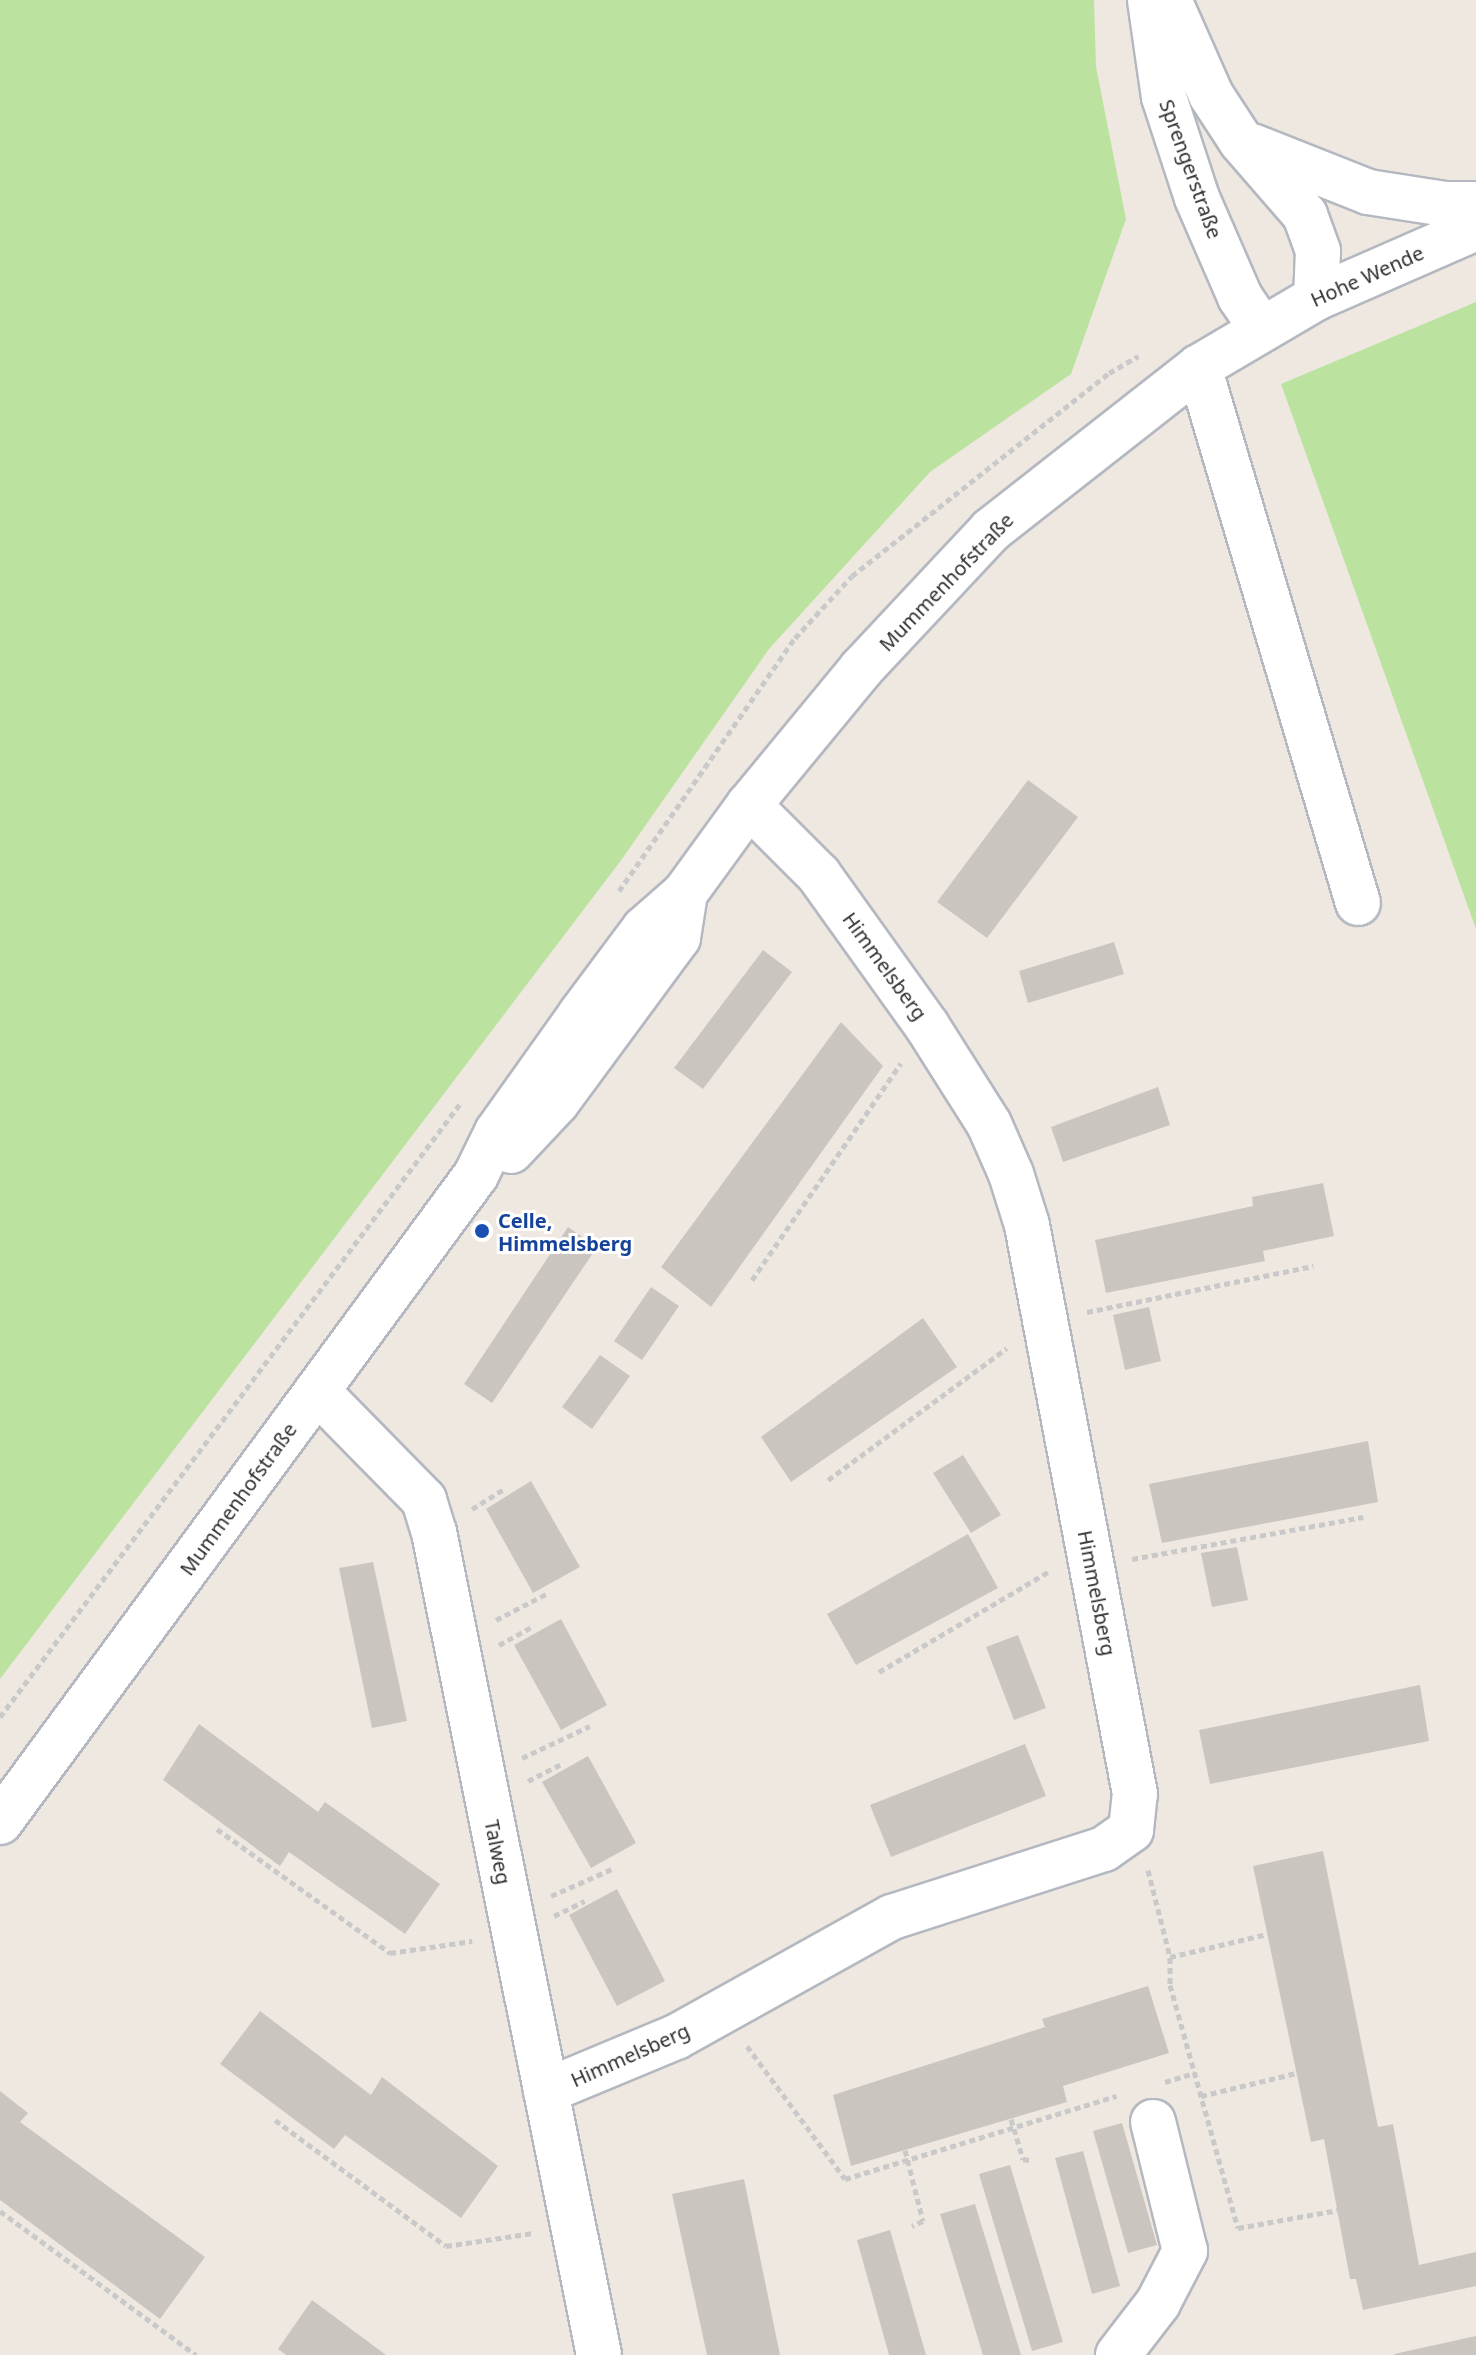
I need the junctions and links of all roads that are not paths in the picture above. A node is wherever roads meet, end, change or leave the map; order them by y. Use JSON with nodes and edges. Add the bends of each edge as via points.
{"nodes":[{"id":1,"x":1150,"y":0,"type":"edge"},
{"id":2,"x":1169,"y":0,"type":"edge"},
{"id":3,"x":1241,"y":141,"type":"junction"},
{"id":4,"x":1476,"y":204,"type":"edge"},
{"id":5,"x":1476,"y":228,"type":"edge"},
{"id":6,"x":1316,"y":298,"type":"junction"},
{"id":7,"x":1261,"y":328,"type":"junction"},
{"id":8,"x":1199,"y":367,"type":"junction"},
{"id":9,"x":749,"y":805,"type":"junction"},
{"id":10,"x":1358,"y":903,"type":"dead end"},
{"id":11,"x":317,"y":1391,"type":"junction"},
{"id":12,"x":0,"y":1822,"type":"edge"},
{"id":13,"x":546,"y":2091,"type":"junction"},
{"id":14,"x":1145,"y":2100,"type":"road end"},
{"id":15,"x":599,"y":2355,"type":"edge"},
{"id":16,"x":1118,"y":2355,"type":"edge"}],
"edges":[{"from":1,"to":7,"type":"street","name":"Sprengerstraße","via":[[1164,97],[1192,183],[1240,297]]},
{"from":2,"to":3,"type":"street","via":[[1211,95]]},
{"from":3,"to":4,"type":"street","via":[[1368,192]]},
{"from":3,"to":6,"type":"street","via":[[1305,215],[1318,251]]},
{"from":5,"to":6,"type":"street","name":"Hohe Wende"},
{"from":6,"to":7,"type":"street","name":"Hohe Wende"},
{"from":7,"to":8,"type":"street","name":"Mummenhofstraße"},
{"from":8,"to":9,"type":"street","name":"Mummenhofstraße","via":[[991,530],[861,669]]},
{"from":8,"to":10,"type":"street"},
{"from":9,"to":11,"type":"street","name":"Mummenhofstraße","via":[[685,893],[644,929],[589,1002],[497,1132],[476,1175]]},
{"from":9,"to":13,"type":"street","name":"Himmelsberg","via":[[819,875],[927,1026],[989,1124],[1011,1174],[1045,1320],[1135,1794],[1131,1830],[1104,1849],[892,1917],[676,2037]]},
{"from":11,"to":12,"type":"street","name":"Mummenhofstraße"},
{"from":11,"to":13,"type":"street","name":"Talweg","via":[[424,1500]]},
{"from":13,"to":15,"type":"street","name":"Talweg"},
{"from":14,"to":16,"type":"street","via":[[1185,2251],[1158,2303]]}]}
